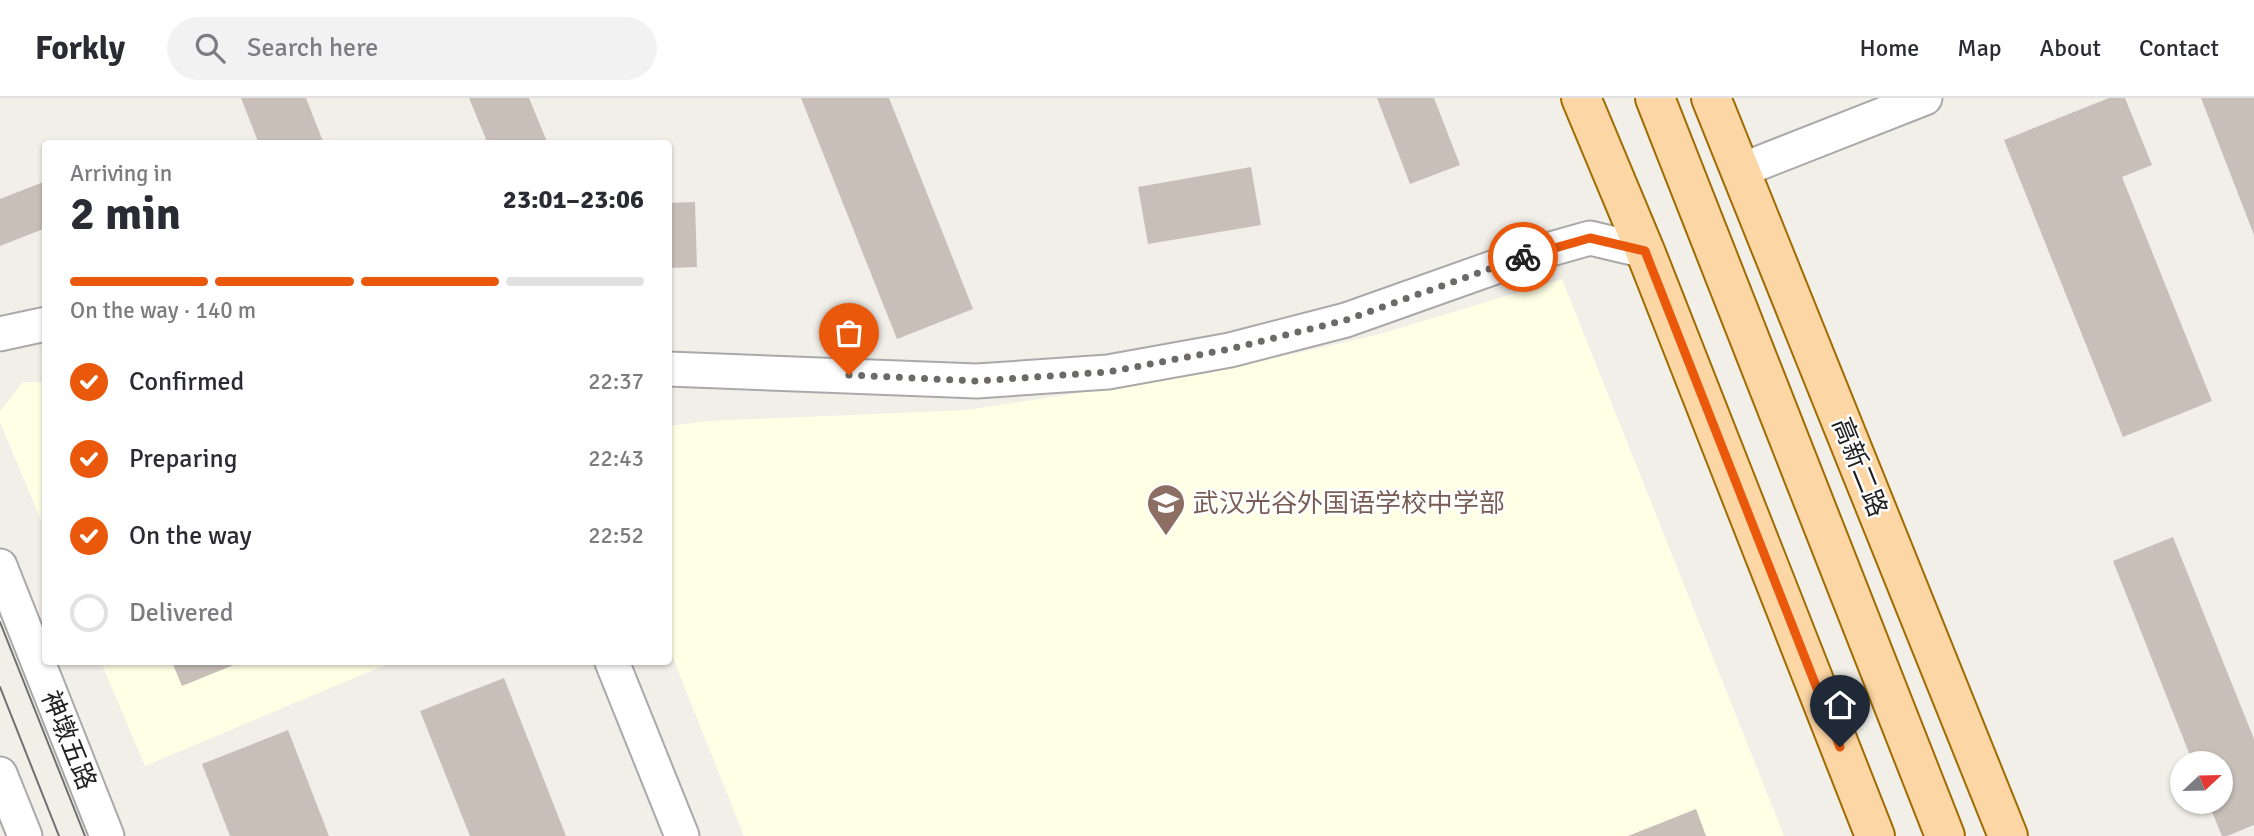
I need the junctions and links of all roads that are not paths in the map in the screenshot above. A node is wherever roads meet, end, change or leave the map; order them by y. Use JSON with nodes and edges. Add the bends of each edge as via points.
{"nodes":[{"id":1,"x":1581,"y":98,"type":"edge"},
{"id":2,"x":1655,"y":98,"type":"edge"},
{"id":3,"x":1711,"y":98,"type":"edge"},
{"id":4,"x":1925,"y":98,"type":"edge"},
{"id":5,"x":1739,"y":171,"type":"junction"},
{"id":6,"x":1645,"y":251,"type":"junction"},
{"id":7,"x":42,"y":325,"type":"edge"},
{"id":8,"x":0,"y":334,"type":"edge"},
{"id":9,"x":672,"y":369,"type":"edge"},
{"id":10,"x":0,"y":566,"type":"edge"},
{"id":11,"x":613,"y":665,"type":"edge"},
{"id":12,"x":0,"y":774,"type":"edge"},
{"id":13,"x":26,"y":836,"type":"edge"},
{"id":14,"x":107,"y":836,"type":"edge"},
{"id":15,"x":682,"y":836,"type":"edge"},
{"id":16,"x":1875,"y":836,"type":"edge"},
{"id":17,"x":1945,"y":836,"type":"edge"},
{"id":18,"x":2008,"y":836,"type":"edge"}],
"edges":[{"from":1,"to":6,"type":"main road"},
{"from":2,"to":17,"type":"main road"},
{"from":3,"to":5,"type":"main road","name":"高新二路"},
{"from":4,"to":5,"type":"street"},
{"from":5,"to":18,"type":"main road","name":"高新二路"},
{"from":6,"to":9,"type":"street","via":[[1590,238],[1346,320],[1230,349],[1108,372],[977,381]]},
{"from":6,"to":16,"type":"main road"},
{"from":7,"to":8,"type":"street"},
{"from":10,"to":14,"type":"street","name":"神墩五路"},
{"from":11,"to":15,"type":"street"},
{"from":12,"to":13,"type":"street"}]}
